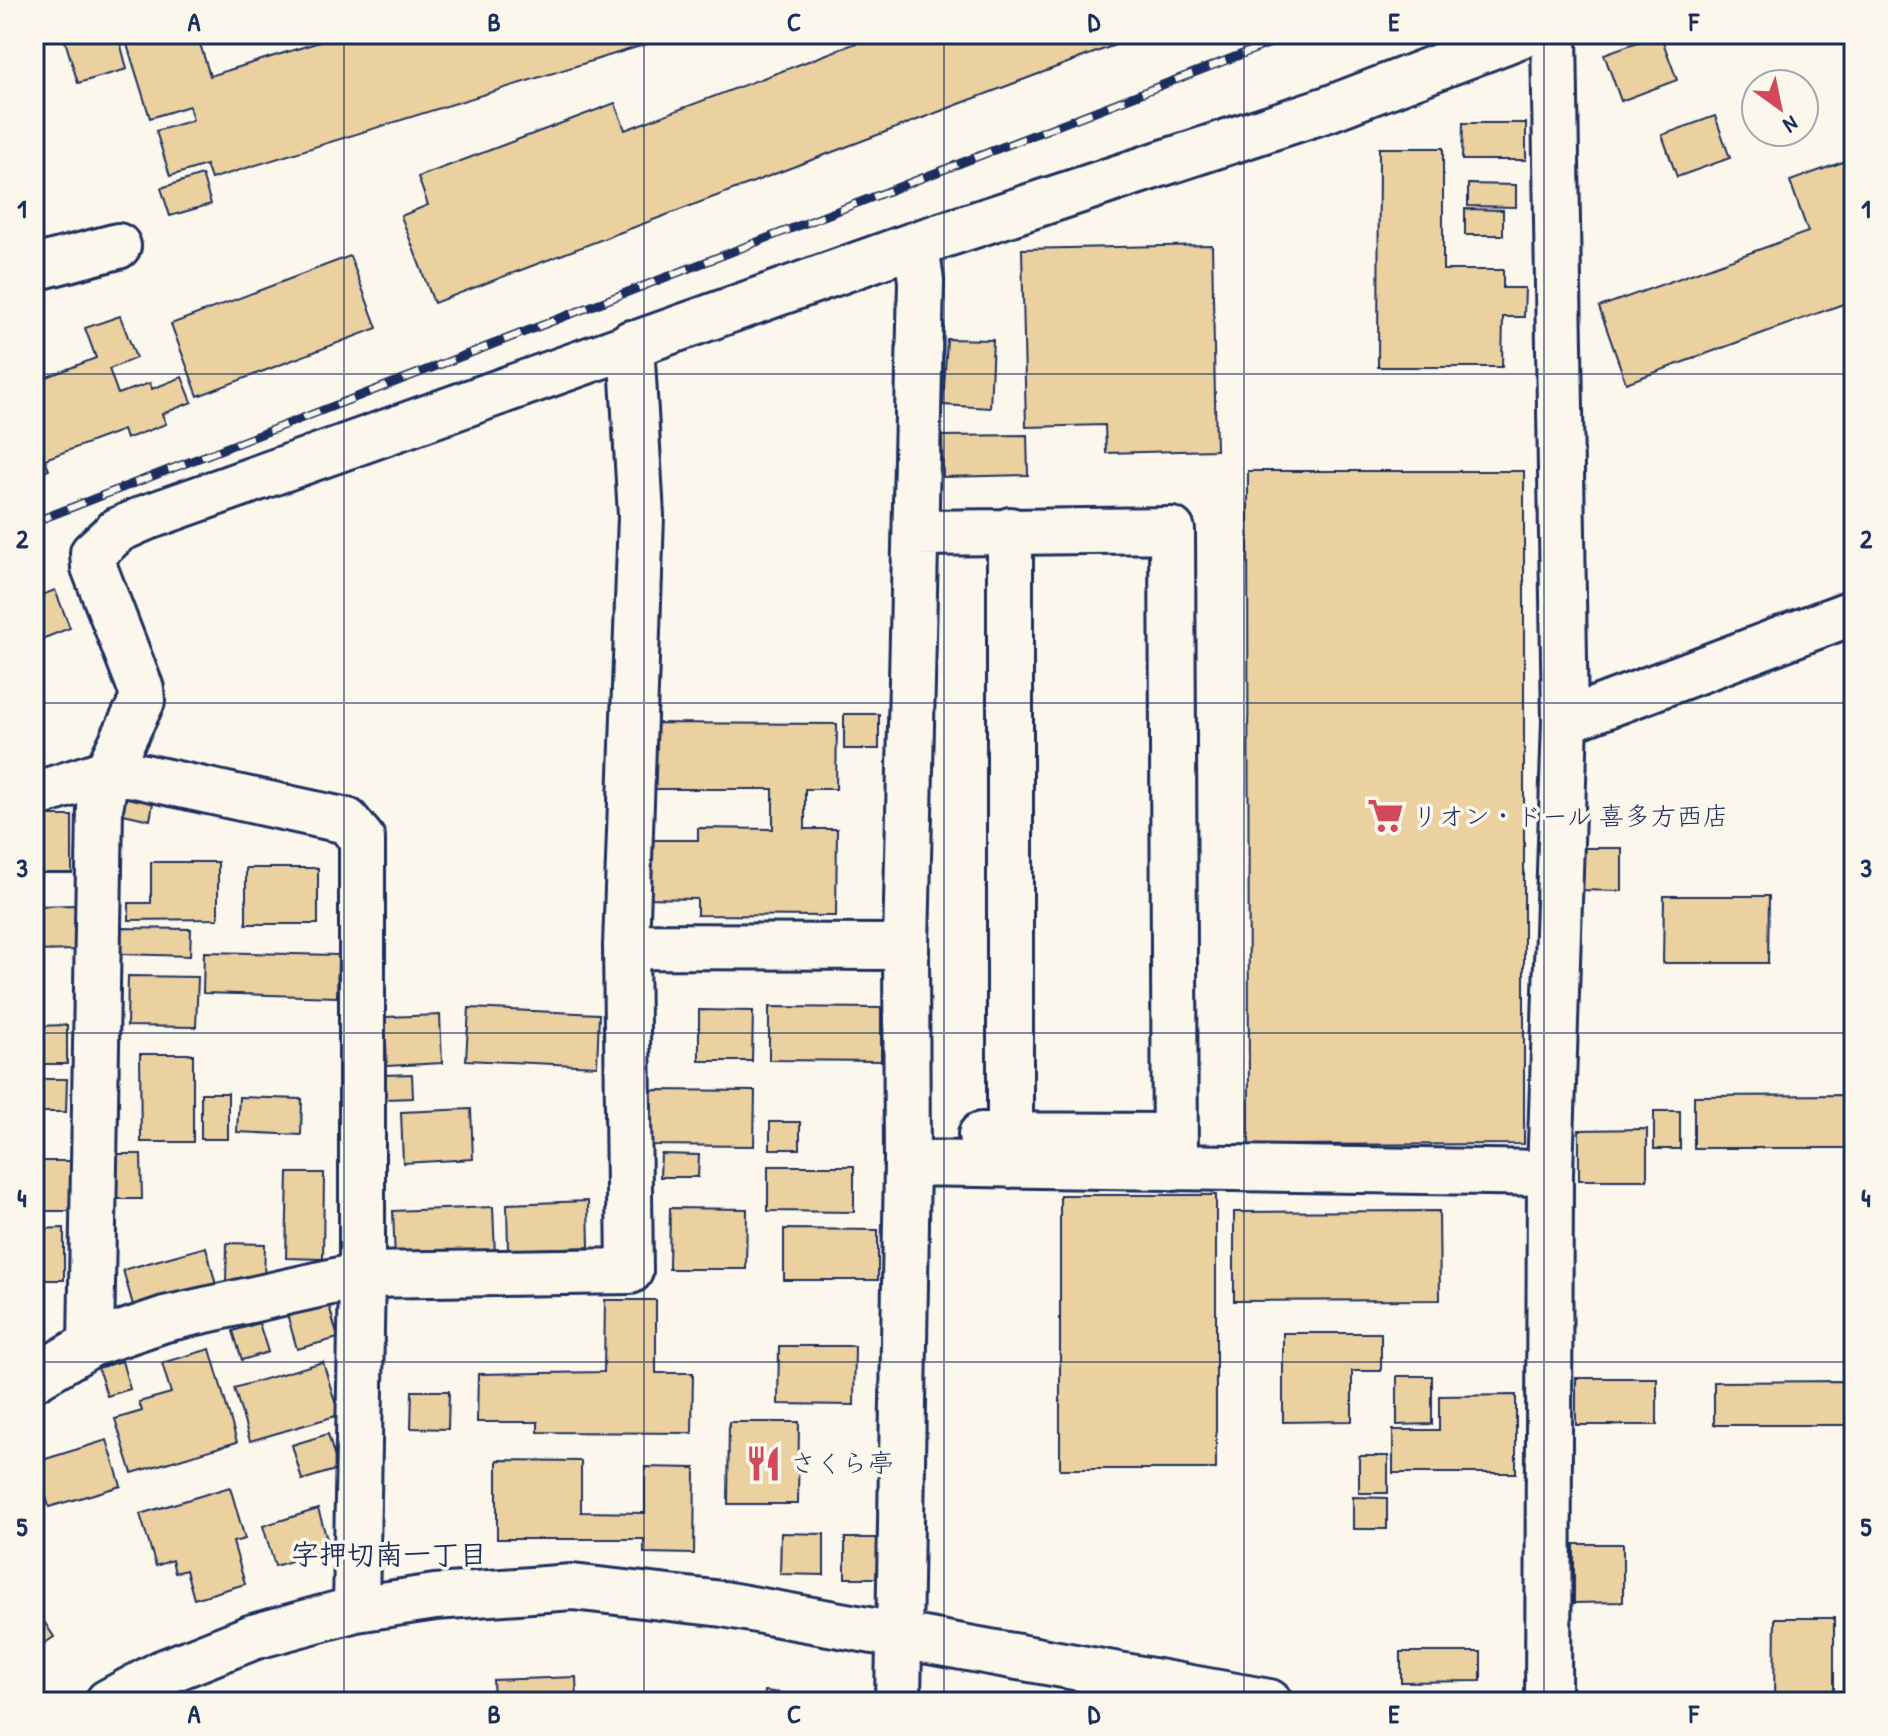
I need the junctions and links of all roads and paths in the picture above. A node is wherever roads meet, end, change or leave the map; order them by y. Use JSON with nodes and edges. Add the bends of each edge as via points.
{"nodes":[{"id":1,"x":1524,"y":34,"type":"edge"},
{"id":2,"x":1554,"y":34,"type":"edge"},
{"id":3,"x":916,"y":244,"type":"junction"},
{"id":4,"x":118,"y":246,"type":"dead end"},
{"id":5,"x":34,"y":268,"type":"edge"},
{"id":6,"x":631,"y":343,"type":"junction"},
{"id":7,"x":1010,"y":530,"type":"junction"},
{"id":8,"x":917,"y":533,"type":"junction"},
{"id":9,"x":1854,"y":612,"type":"edge"},
{"id":10,"x":1565,"y":721,"type":"junction"},
{"id":11,"x":107,"y":772,"type":"junction"},
{"id":12,"x":34,"y":795,"type":"edge"},
{"id":13,"x":626,"y":946,"type":"junction"},
{"id":14,"x":906,"y":947,"type":"junction"},
{"id":15,"x":907,"y":1150,"type":"junction"},
{"id":16,"x":1010,"y":1150,"type":"junction"},
{"id":17,"x":1175,"y":1152,"type":"junction"},
{"id":18,"x":1550,"y":1173,"type":"junction"},
{"id":19,"x":362,"y":1275,"type":"junction"},
{"id":20,"x":91,"y":1344,"type":"junction"},
{"id":21,"x":34,"y":1378,"type":"edge"},
{"id":22,"x":356,"y":1609,"type":"junction"},
{"id":23,"x":898,"y":1636,"type":"junction"},
{"id":24,"x":168,"y":1688,"type":"edge"},
{"id":25,"x":108,"y":1702,"type":"edge"},
{"id":26,"x":898,"y":1702,"type":"edge"},
{"id":27,"x":1269,"y":1702,"type":"edge"},
{"id":28,"x":1548,"y":1702,"type":"edge"}],
"edges":[{"from":1,"to":3,"type":"street","via":[[1328,109]]},
{"from":2,"to":10,"type":"street"},
{"from":3,"to":6,"type":"street"},
{"from":3,"to":8,"type":"street","via":[[921,281]]},
{"from":4,"to":5,"type":"street"},
{"from":6,"to":11,"type":"street","via":[[145,518],[101,542],[93,553],[94,567],[142,701]]},
{"from":6,"to":13,"type":"street","via":[[641,516]]},
{"from":7,"to":8,"type":"street"},
{"from":7,"to":16,"type":"street"},
{"from":7,"to":17,"type":"street","via":[[1172,530]]},
{"from":8,"to":14,"type":"street"},
{"from":9,"to":10,"type":"street"},
{"from":10,"to":18,"type":"street"},
{"from":11,"to":12,"type":"street"},
{"from":11,"to":19,"type":"street","via":[[347,821],[362,839]]},
{"from":11,"to":20,"type":"street","via":[[100,808]]},
{"from":13,"to":14,"type":"street"},
{"from":13,"to":19,"type":"street","via":[[630,1271]]},
{"from":14,"to":15,"type":"street"},
{"from":15,"to":16,"type":"street"},
{"from":15,"to":23,"type":"street"},
{"from":16,"to":17,"type":"street"},
{"from":17,"to":18,"type":"street"},
{"from":18,"to":28,"type":"street"},
{"from":19,"to":20,"type":"street","via":[[165,1319]]},
{"from":19,"to":22,"type":"street"},
{"from":20,"to":21,"type":"street"},
{"from":22,"to":23,"type":"street","via":[[572,1587],[723,1604]]},
{"from":22,"to":24,"type":"street","via":[[253,1637]]},
{"from":23,"to":26,"type":"street"},
{"from":23,"to":27,"type":"street"},
{"from":24,"to":25,"type":"street"}]}
